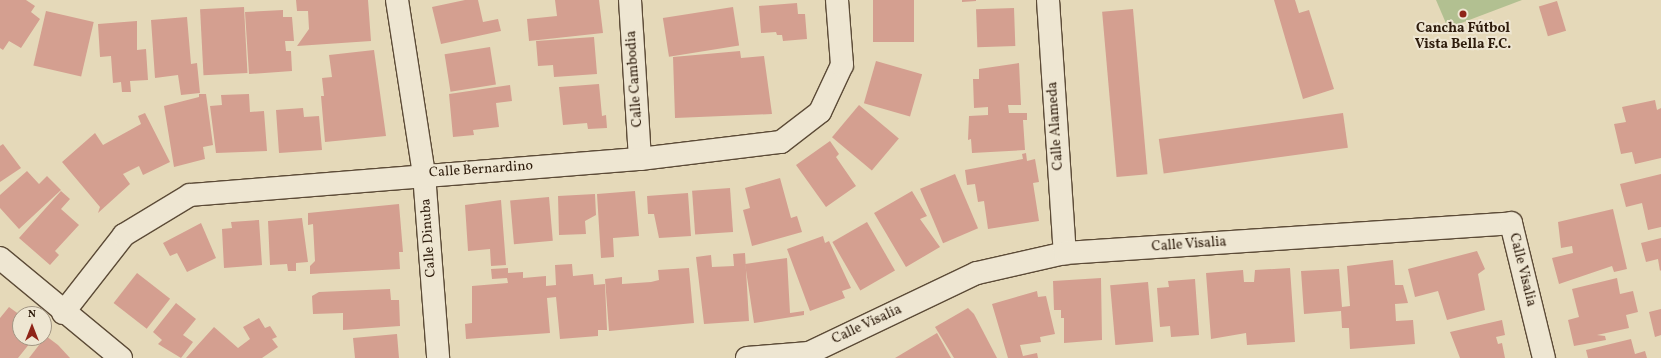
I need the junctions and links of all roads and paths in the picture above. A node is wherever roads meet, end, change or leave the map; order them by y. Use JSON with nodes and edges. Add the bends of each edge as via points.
{"nodes":[{"id":1,"x":397,"y":0,"type":"edge"},
{"id":2,"x":630,"y":0,"type":"edge"},
{"id":3,"x":837,"y":0,"type":"edge"},
{"id":4,"x":1048,"y":0,"type":"edge"},
{"id":5,"x":640,"y":159,"type":"junction"},
{"id":6,"x":424,"y":174,"type":"junction"},
{"id":7,"x":1065,"y":253,"type":"junction"},
{"id":8,"x":0,"y":258,"type":"edge"},
{"id":9,"x":63,"y":313,"type":"junction"},
{"id":10,"x":121,"y":358,"type":"edge"},
{"id":11,"x":438,"y":358,"type":"edge"},
{"id":12,"x":747,"y":358,"type":"edge"},
{"id":13,"x":1544,"y":358,"type":"edge"}],
"edges":[{"from":1,"to":6,"type":"street","name":"Calle Dinuba"},
{"from":2,"to":5,"type":"street","name":"Calle Cambodia"},
{"from":3,"to":5,"type":"street","name":"Calle Bernardino","via":[[842,66],[820,112],[781,142]]},
{"from":4,"to":7,"type":"street","name":"Calle Alameda"},
{"from":5,"to":6,"type":"street","name":"Calle Bernardino"},
{"from":6,"to":9,"type":"street","name":"Calle Bernardino","via":[[190,195],[124,235]]},
{"from":6,"to":11,"type":"street","name":"Calle Dinuba"},
{"from":7,"to":12,"type":"street","name":"Calle Visalia","via":[[976,273],[809,353]]},
{"from":7,"to":13,"type":"street","name":"Calle Visalia","via":[[1511,223]]},
{"from":8,"to":9,"type":"street"},
{"from":9,"to":10,"type":"street"}]}
